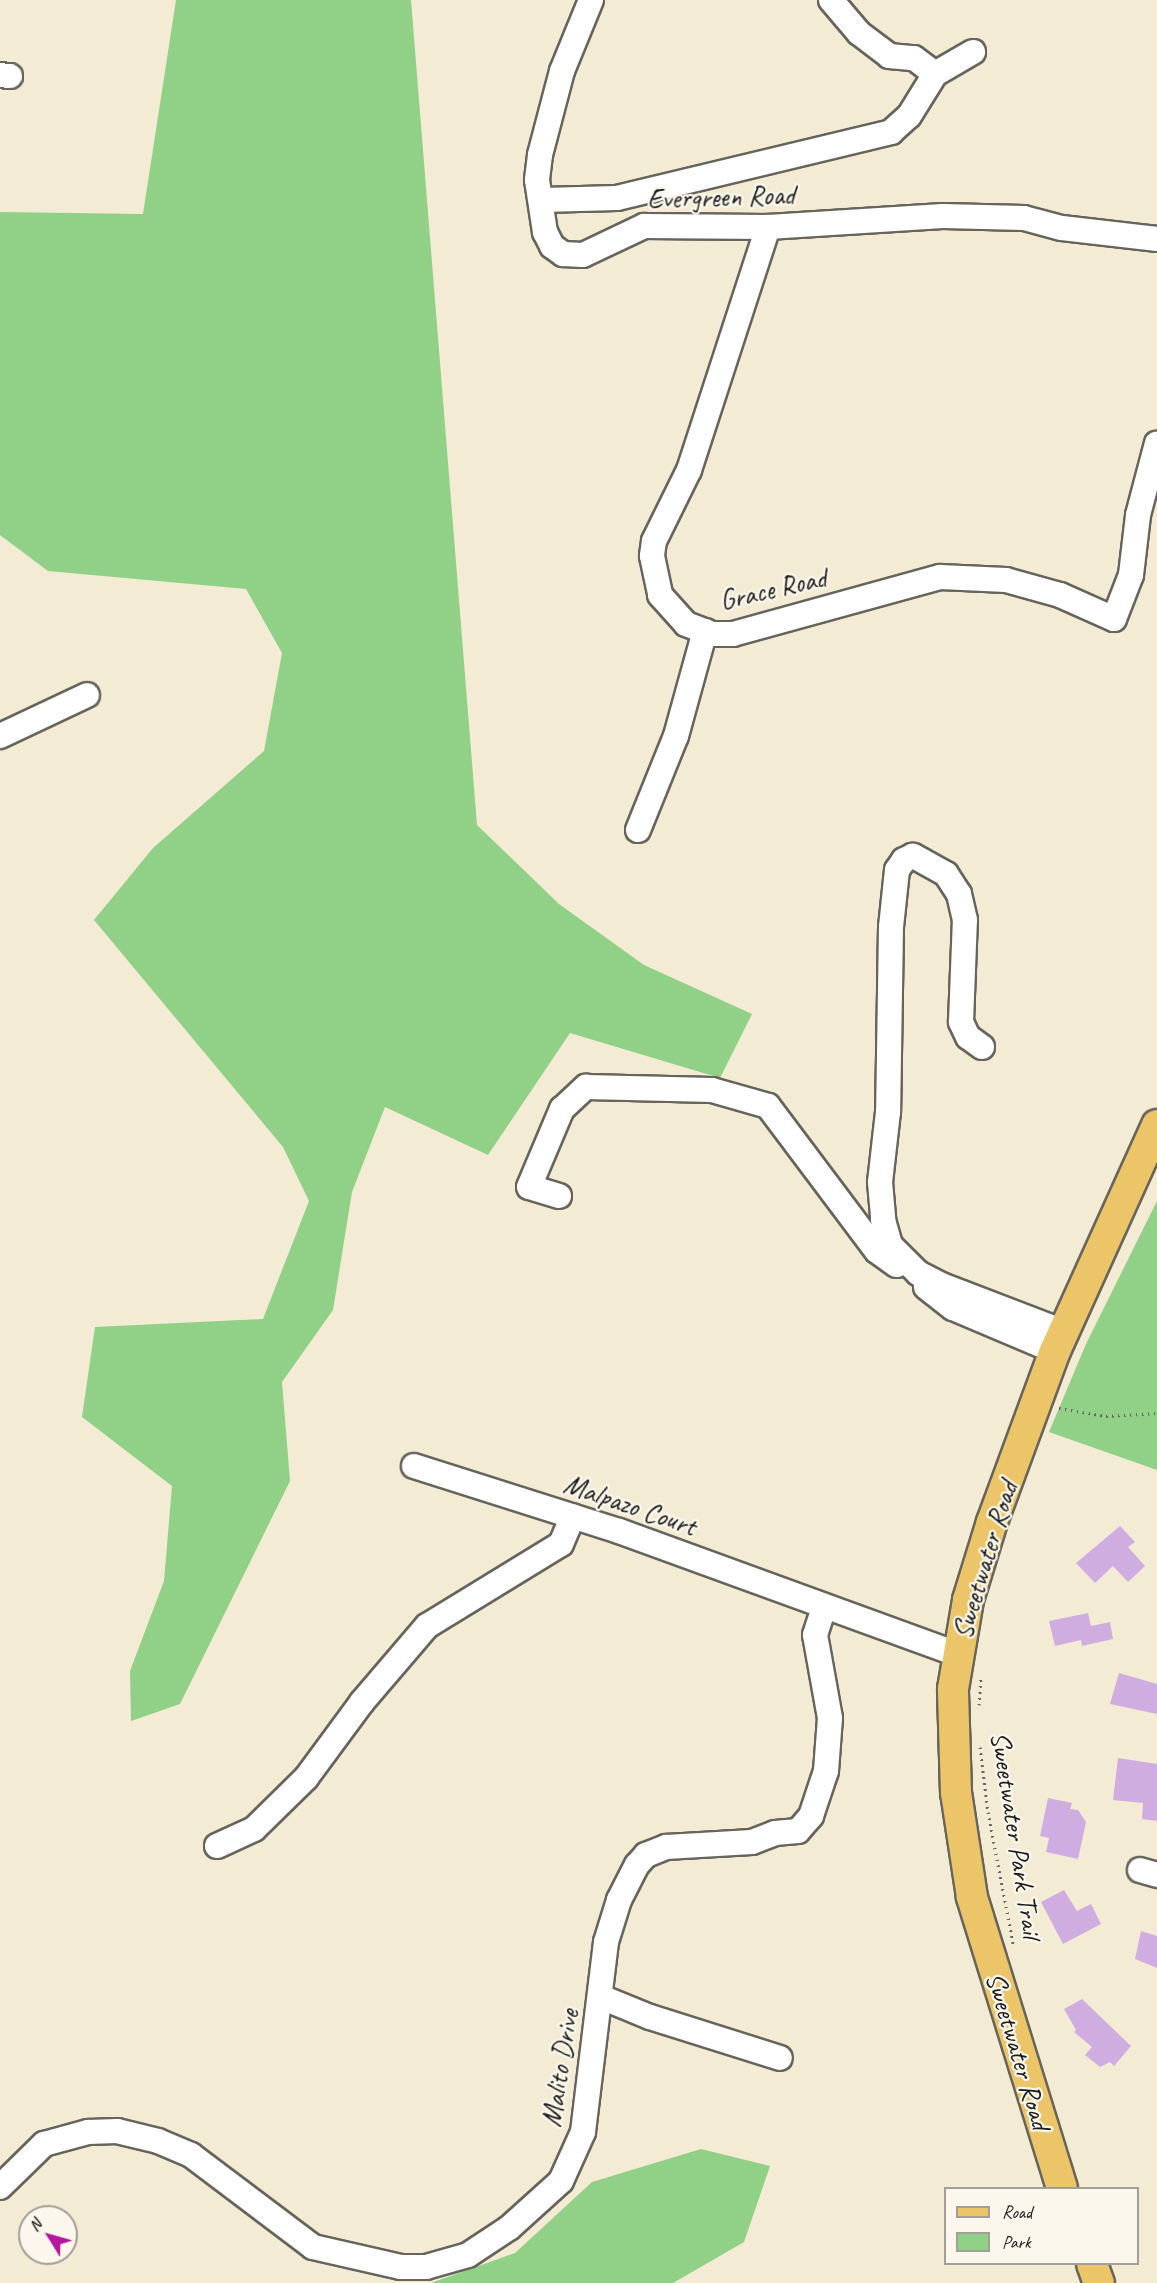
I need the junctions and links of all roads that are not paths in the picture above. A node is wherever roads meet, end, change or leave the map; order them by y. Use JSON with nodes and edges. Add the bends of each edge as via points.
{"nodes":[{"id":1,"x":591,"y":0,"type":"edge"},
{"id":2,"x":831,"y":0,"type":"edge"},
{"id":3,"x":973,"y":52,"type":"dead end"},
{"id":4,"x":935,"y":74,"type":"junction"},
{"id":5,"x":542,"y":200,"type":"junction"},
{"id":6,"x":768,"y":227,"type":"junction"},
{"id":7,"x":1157,"y":239,"type":"edge"},
{"id":8,"x":1157,"y":443,"type":"edge"},
{"id":9,"x":705,"y":631,"type":"junction"},
{"id":10,"x":87,"y":695,"type":"dead end"},
{"id":11,"x":0,"y":736,"type":"edge"},
{"id":12,"x":638,"y":830,"type":"dead end"},
{"id":13,"x":982,"y":1047,"type":"dead end"},
{"id":14,"x":1157,"y":1125,"type":"edge"},
{"id":15,"x":559,"y":1196,"type":"dead end"},
{"id":16,"x":1059,"y":1341,"type":"junction"},
{"id":17,"x":414,"y":1466,"type":"dead end"},
{"id":18,"x":573,"y":1516,"type":"junction"},
{"id":19,"x":824,"y":1608,"type":"junction"},
{"id":20,"x":957,"y":1654,"type":"junction"},
{"id":21,"x":217,"y":1846,"type":"dead end"},
{"id":22,"x":601,"y":1997,"type":"junction"},
{"id":23,"x":780,"y":2058,"type":"dead end"},
{"id":24,"x":0,"y":2187,"type":"edge"},
{"id":25,"x":1062,"y":2187,"type":"edge"},
{"id":26,"x":1092,"y":2265,"type":"edge"},
{"id":27,"x":1099,"y":2283,"type":"edge"}],
"edges":[{"from":1,"to":5,"type":"street","name":"Evergreen Road","via":[[562,71],[543,138],[537,180]]},
{"from":2,"to":4,"type":"street","via":[[859,33],[889,56],[914,58]]},
{"from":3,"to":4,"type":"street"},
{"from":4,"to":5,"type":"street","via":[[909,116],[891,132],[617,198]]},
{"from":5,"to":6,"type":"street","name":"Evergreen Road","via":[[545,232],[552,246],[569,256],[583,255],[644,226]]},
{"from":6,"to":7,"type":"street","name":"Evergreen Road","via":[[943,216],[1024,218],[1062,228]]},
{"from":6,"to":9,"type":"street","name":"Grace Road","via":[[689,470],[651,556],[660,595],[668,608],[686,624]]},
{"from":8,"to":9,"type":"street","name":"Grace Road","via":[[1138,515],[1131,574],[1114,619],[1060,595],[1006,580],[940,577],[733,634]]},
{"from":9,"to":12,"type":"street","via":[[676,736]]},
{"from":10,"to":11,"type":"street"},
{"from":13,"to":16,"type":"street","via":[[968,1037],[962,1022],[965,920],[959,894],[946,874],[913,856],[897,870],[891,927],[888,1112],[880,1182],[890,1245],[918,1273]]},
{"from":14,"to":16,"type":"main road","name":"Sweetwater Road"},
{"from":15,"to":16,"type":"street","via":[[529,1187],[562,1109],[586,1087],[712,1090],[768,1106],[877,1251],[953,1308]]},
{"from":16,"to":20,"type":"main road","name":"Sweetwater Road","via":[[976,1573]]},
{"from":17,"to":18,"type":"street","name":"Malpazo Court"},
{"from":18,"to":19,"type":"street","name":"Malpazo Court"},
{"from":18,"to":21,"type":"street","via":[[561,1544],[427,1626],[362,1702],[306,1778],[254,1829]]},
{"from":19,"to":20,"type":"street"},
{"from":19,"to":22,"type":"street","name":"Malito Drive","via":[[815,1635],[829,1729],[826,1771],[811,1816],[798,1831],[775,1833],[752,1842],[666,1847],[646,1855],[624,1891],[609,1931]]},
{"from":20,"to":25,"type":"main road","name":"Sweetwater Road","via":[[954,1758],[972,1897]]},
{"from":22,"to":23,"type":"street","via":[[650,2017]]},
{"from":22,"to":24,"type":"street","name":"Malito Drive","via":[[583,2132],[561,2181],[509,2228],[468,2255],[442,2265],[401,2266],[313,2247],[191,2155],[158,2141],[117,2131],[88,2132],[44,2144]]},
{"from":26,"to":27,"type":"main road"}]}
